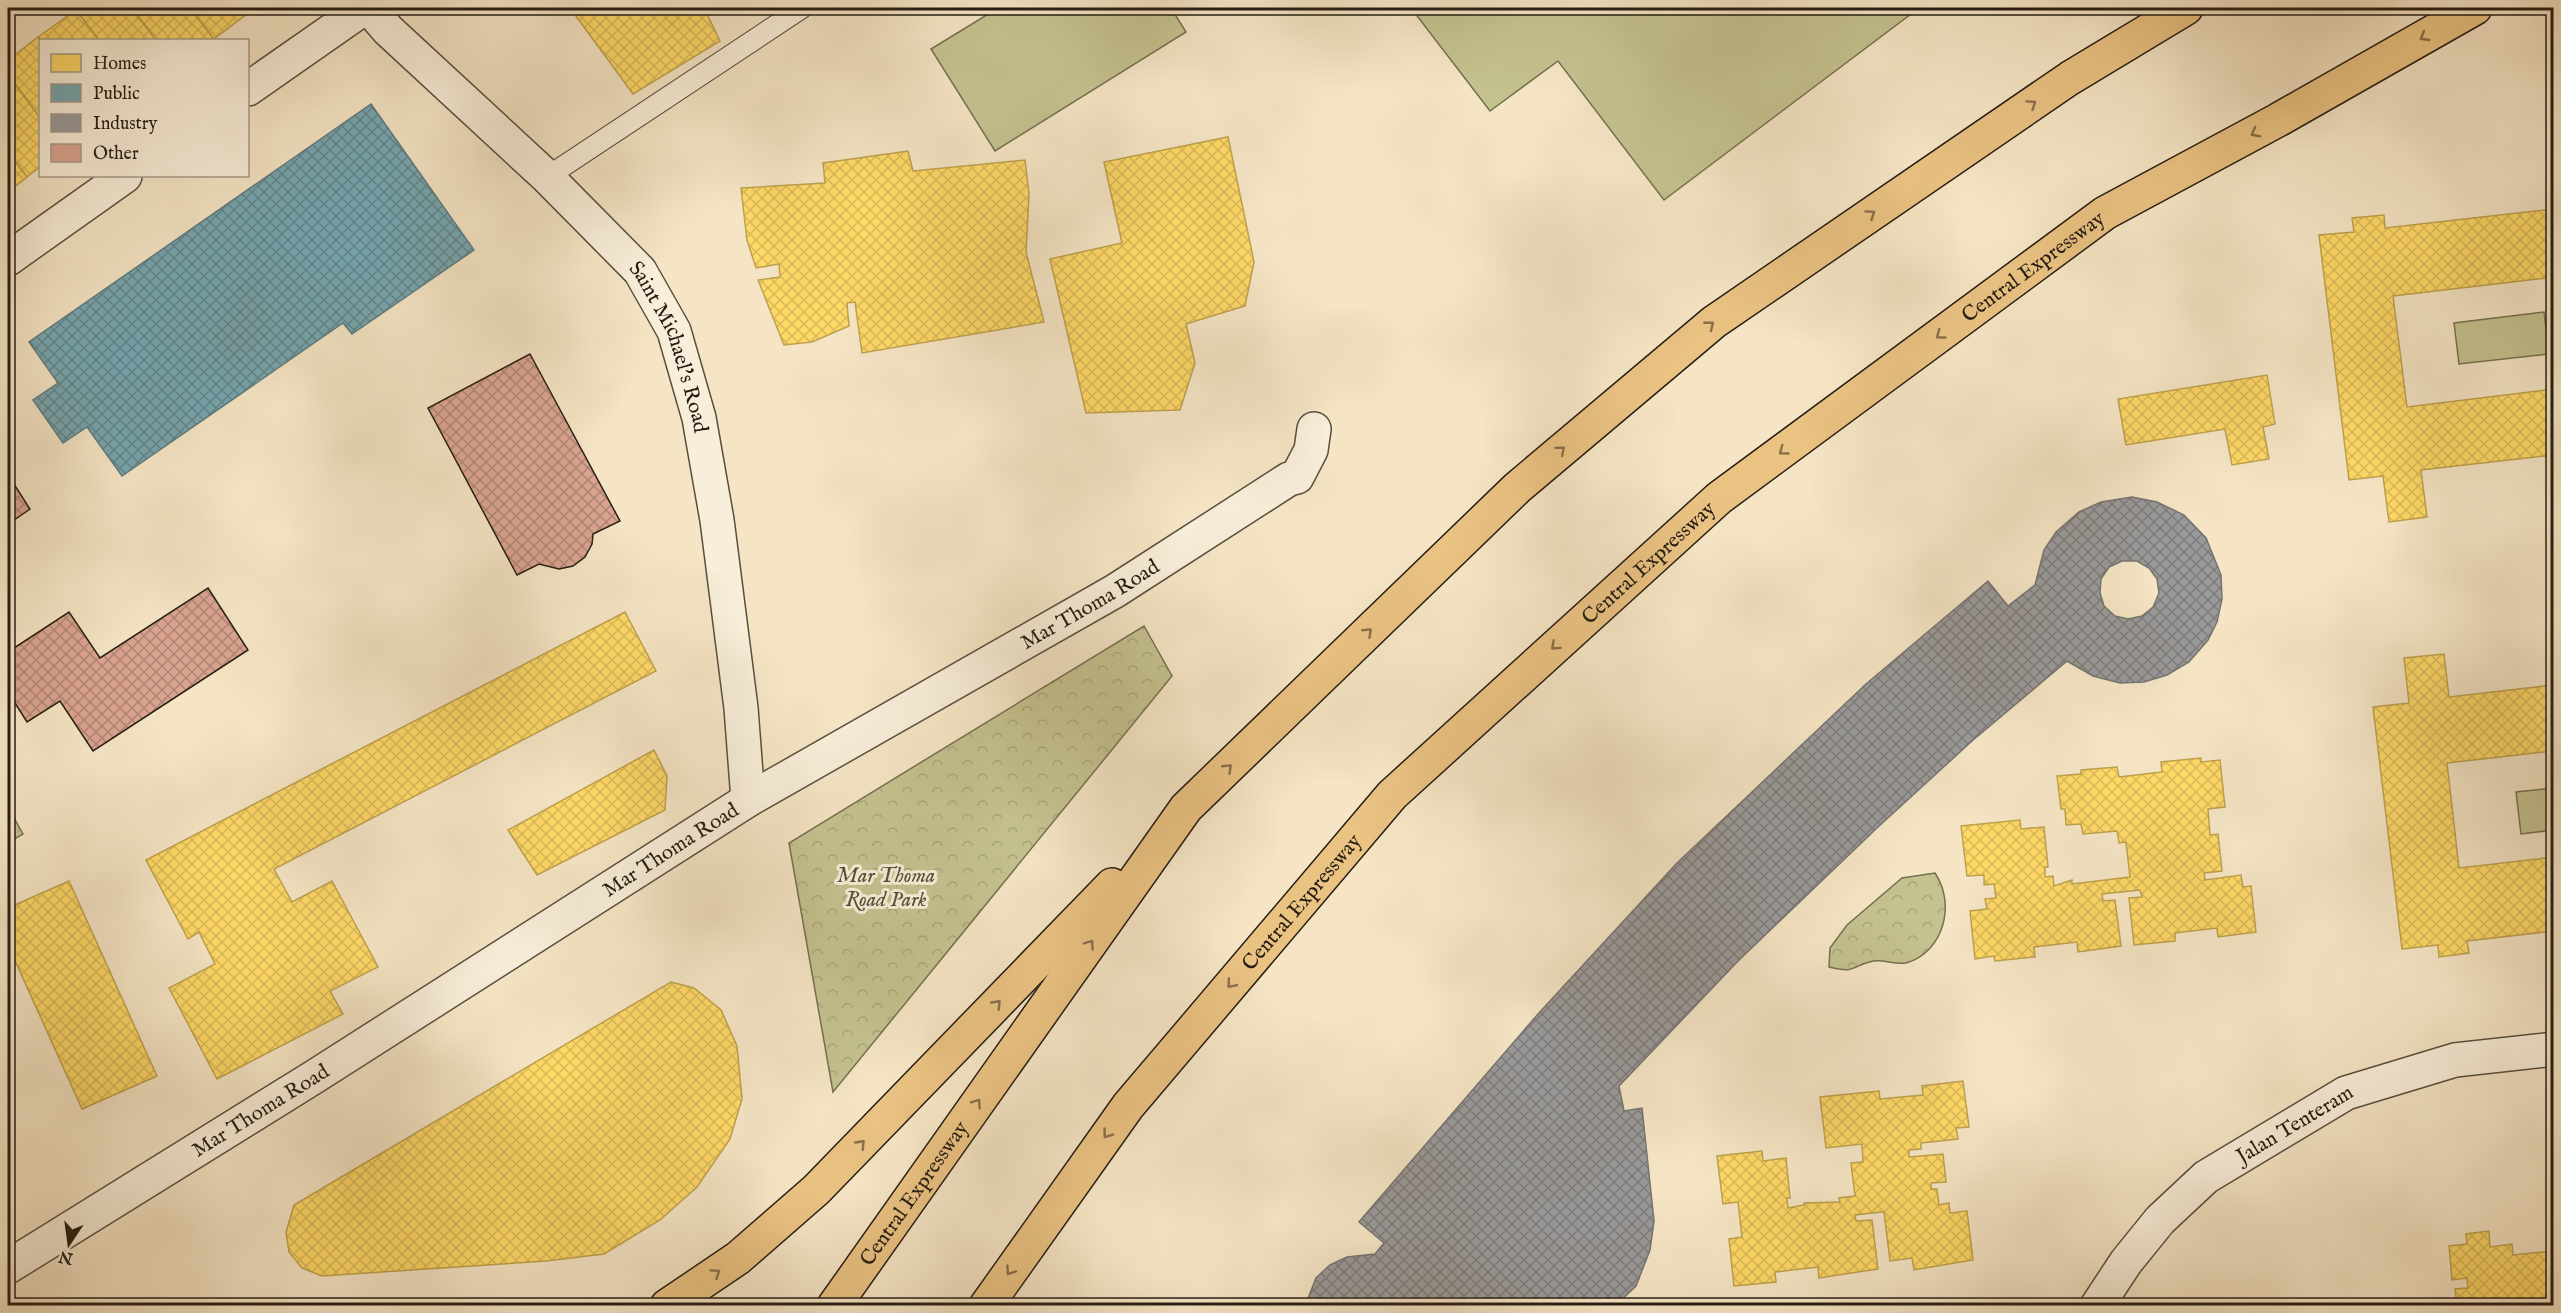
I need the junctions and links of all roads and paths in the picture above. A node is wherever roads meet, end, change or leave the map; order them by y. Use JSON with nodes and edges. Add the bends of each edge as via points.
{"nodes":[{"id":1,"x":364,"y":8,"type":"edge"},
{"id":2,"x":369,"y":8,"type":"edge"},
{"id":3,"x":802,"y":8,"type":"edge"},
{"id":4,"x":2186,"y":8,"type":"edge"},
{"id":5,"x":2475,"y":8,"type":"edge"},
{"id":6,"x":249,"y":88,"type":"edge"},
{"id":7,"x":124,"y":177,"type":"edge"},
{"id":8,"x":547,"y":177,"type":"junction"},
{"id":9,"x":8,"y":259,"type":"edge"},
{"id":10,"x":1314,"y":429,"type":"dead end"},
{"id":11,"x":748,"y":800,"type":"junction"},
{"id":12,"x":1186,"y":808,"type":"junction"},
{"id":13,"x":2553,"y":1049,"type":"edge"},
{"id":14,"x":8,"y":1267,"type":"edge"},
{"id":15,"x":667,"y":1305,"type":"edge"},
{"id":16,"x":834,"y":1305,"type":"edge"},
{"id":17,"x":986,"y":1305,"type":"edge"},
{"id":18,"x":2097,"y":1305,"type":"edge"}],
"edges":[{"from":1,"to":6,"type":"street"},
{"from":2,"to":8,"type":"street","name":"Saint Michael's Road"},
{"from":3,"to":8,"type":"lane"},
{"from":12,"to":4,"type":"highway","name":"Central Expressway","one_way":true,"via":[[1516,488],[1714,322],[2070,78]]},
{"from":5,"to":17,"type":"highway","name":"Central Expressway","one_way":true,"via":[[2105,213],[1719,498],[1392,795],[1128,1106]]},
{"from":7,"to":9,"type":"street"},
{"from":8,"to":11,"type":"street","name":"Saint Michael's Road","via":[[640,271],[674,331],[699,418],[717,520],[741,708]]},
{"from":10,"to":11,"type":"street","name":"Mar Thoma Road","via":[[1311,450],[1297,477],[1280,484],[1115,591]]},
{"from":11,"to":14,"type":"street","name":"Mar Thoma Road"},
{"from":15,"to":12,"type":"highway","one_way":true,"via":[[738,1258],[816,1190]]},
{"from":16,"to":12,"type":"highway","name":"Central Expressway","one_way":true},
{"from":13,"to":18,"type":"street","name":"Jalan Tenteram","via":[[2455,1060],[2346,1093],[2206,1177],[2160,1220]]}]}
